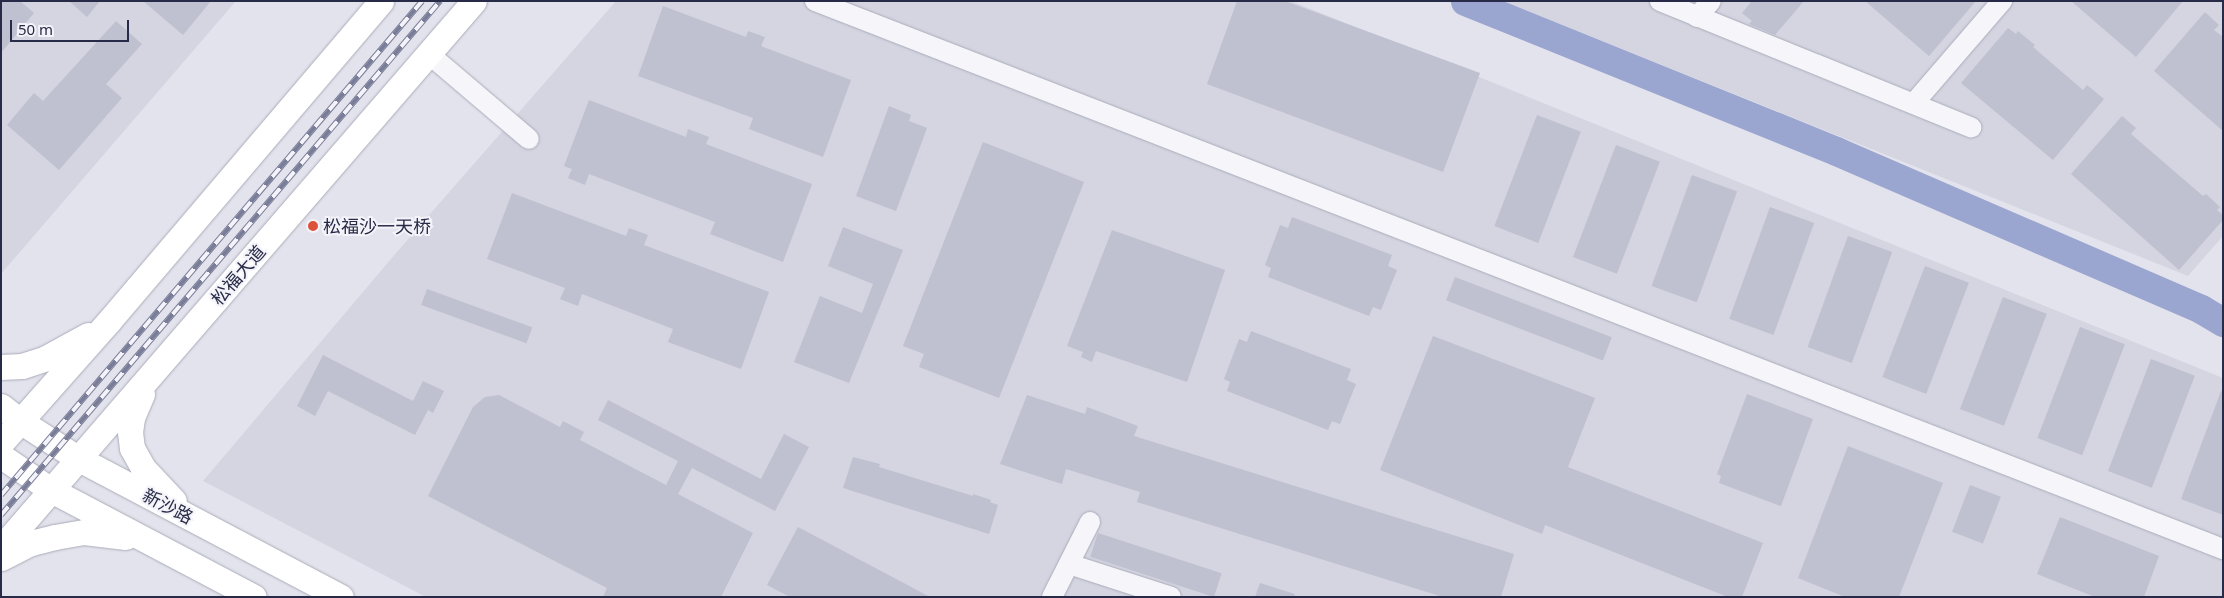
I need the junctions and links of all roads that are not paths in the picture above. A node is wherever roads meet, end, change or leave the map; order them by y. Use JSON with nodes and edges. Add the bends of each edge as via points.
{"nodes":[{"id":1,"x":380,"y":1,"type":"edge"},
{"id":2,"x":474,"y":1,"type":"edge"},
{"id":3,"x":815,"y":1,"type":"edge"},
{"id":4,"x":1660,"y":1,"type":"edge"},
{"id":5,"x":1711,"y":1,"type":"edge"},
{"id":6,"x":2002,"y":1,"type":"edge"},
{"id":7,"x":1697,"y":17,"type":"junction"},
{"id":8,"x":428,"y":54,"type":"junction"},
{"id":9,"x":1914,"y":103,"type":"junction"},
{"id":10,"x":1971,"y":127,"type":"dead end"},
{"id":11,"x":529,"y":139,"type":"dead end"},
{"id":12,"x":109,"y":321,"type":"junction"},
{"id":13,"x":1,"y":367,"type":"edge"},
{"id":14,"x":154,"y":372,"type":"junction"},
{"id":15,"x":1,"y":406,"type":"edge"},
{"id":16,"x":20,"y":421,"type":"junction"},
{"id":17,"x":1,"y":443,"type":"edge"},
{"id":18,"x":1,"y":456,"type":"edge"},
{"id":19,"x":78,"y":459,"type":"junction"},
{"id":20,"x":52,"y":490,"type":"junction"},
{"id":21,"x":1090,"y":522,"type":"dead end"},
{"id":22,"x":201,"y":523,"type":"junction"},
{"id":23,"x":149,"y":543,"type":"junction"},
{"id":24,"x":1,"y":548,"type":"edge"},
{"id":25,"x":2223,"y":549,"type":"edge"},
{"id":26,"x":1,"y":558,"type":"edge"},
{"id":27,"x":1069,"y":564,"type":"junction"},
{"id":28,"x":254,"y":597,"type":"edge"},
{"id":29,"x":341,"y":597,"type":"edge"},
{"id":30,"x":1052,"y":597,"type":"edge"},
{"id":31,"x":1171,"y":597,"type":"edge"}],
"edges":[{"from":1,"to":12,"type":"main road"},
{"from":2,"to":8,"type":"main road","name":"松福大道"},
{"from":3,"to":25,"type":"street"},
{"from":4,"to":7,"type":"street"},
{"from":5,"to":7,"type":"street"},
{"from":6,"to":9,"type":"street"},
{"from":7,"to":9,"type":"street"},
{"from":8,"to":11,"type":"street"},
{"from":8,"to":14,"type":"main road","name":"松福大道"},
{"from":9,"to":10,"type":"street"},
{"from":12,"to":13,"type":"main road","via":[[46,358],[22,366]]},
{"from":12,"to":16,"type":"main road"},
{"from":14,"to":19,"type":"main road","name":"松福大道"},
{"from":14,"to":22,"type":"main road","via":[[132,418],[132,448],[156,484]]},
{"from":15,"to":16,"type":"main road","name":"新沙路"},
{"from":16,"to":17,"type":"main road"},
{"from":16,"to":19,"type":"main road","name":"新沙路"},
{"from":18,"to":20,"type":"main road"},
{"from":19,"to":20,"type":"main road","name":"松福大道"},
{"from":19,"to":22,"type":"main road","name":"新沙路"},
{"from":20,"to":23,"type":"main road"},
{"from":20,"to":24,"type":"main road","name":"松福大道"},
{"from":21,"to":27,"type":"street"},
{"from":22,"to":29,"type":"main road","name":"新沙路"},
{"from":23,"to":26,"type":"main road","via":[[116,534],[84,532],[31,544]]},
{"from":23,"to":28,"type":"main road"},
{"from":27,"to":30,"type":"street"},
{"from":27,"to":31,"type":"street"}]}
